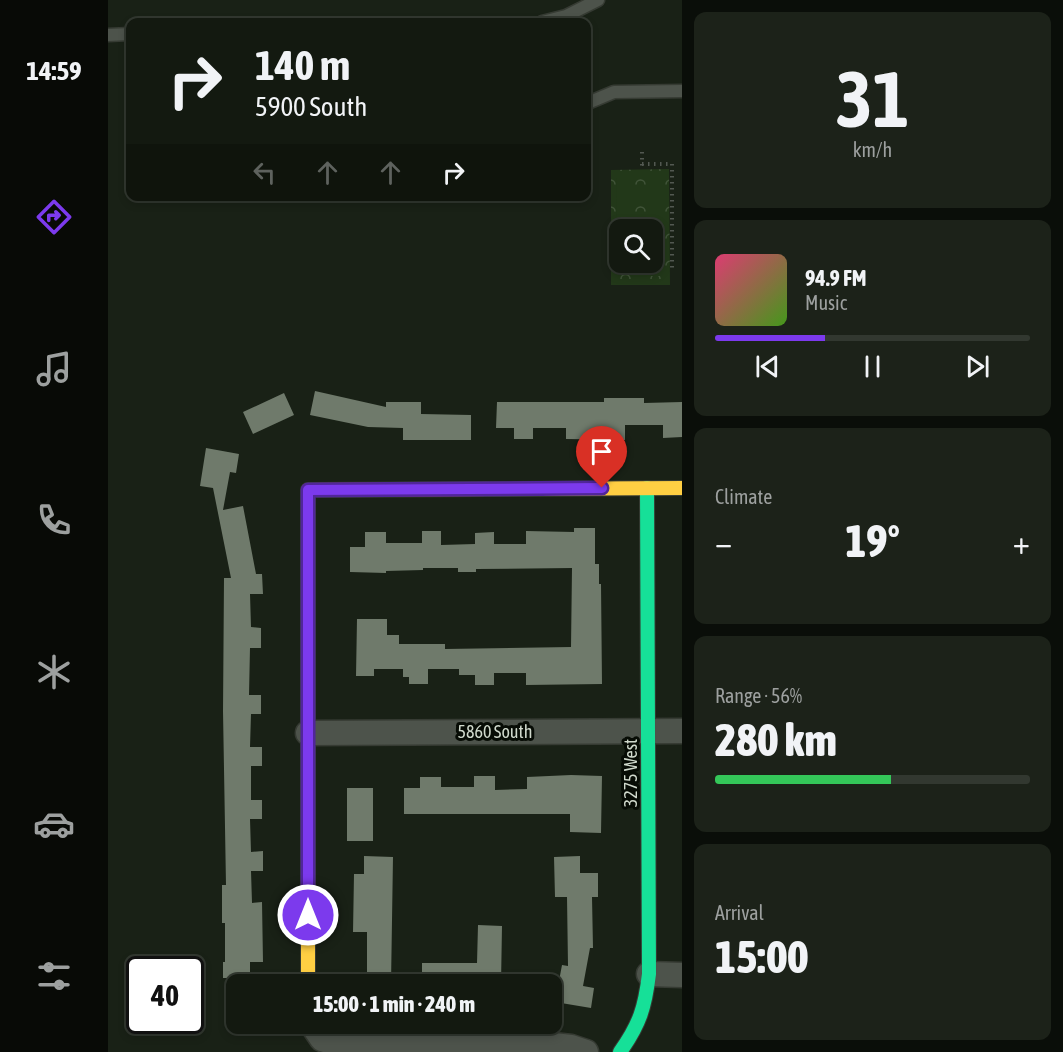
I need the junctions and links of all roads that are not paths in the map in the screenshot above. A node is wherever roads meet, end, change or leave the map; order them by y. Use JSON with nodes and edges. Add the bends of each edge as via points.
{"nodes":[{"id":1,"x":598,"y":0,"type":"edge"},
{"id":2,"x":558,"y":18,"type":"edge"},
{"id":3,"x":126,"y":34,"type":"edge"},
{"id":4,"x":108,"y":35,"type":"edge"},
{"id":5,"x":682,"y":91,"type":"edge"},
{"id":6,"x":591,"y":102,"type":"edge"},
{"id":7,"x":647,"y":488,"type":"junction"},
{"id":8,"x":682,"y":488,"type":"edge"},
{"id":9,"x":649,"y":731,"type":"junction"},
{"id":10,"x":682,"y":731,"type":"edge"},
{"id":11,"x":308,"y":733,"type":"junction"},
{"id":12,"x":308,"y":974,"type":"edge"},
{"id":13,"x":649,"y":974,"type":"junction"},
{"id":14,"x":682,"y":975,"type":"edge"},
{"id":15,"x":320,"y":1034,"type":"edge"},
{"id":16,"x":586,"y":1052,"type":"edge"},
{"id":17,"x":620,"y":1052,"type":"edge"}],
"edges":[{"from":1,"to":2,"type":"lane"},
{"from":3,"to":4,"type":"lane"},
{"from":5,"to":6,"type":"lane","via":[[614,92]]},
{"from":7,"to":8,"type":"street"},
{"from":7,"to":9,"type":"street","name":"3275 West"},
{"from":7,"to":11,"type":"street","via":[[308,490]]},
{"from":9,"to":10,"type":"street","name":"5860 South"},
{"from":9,"to":11,"type":"street","name":"5860 South"},
{"from":9,"to":13,"type":"street","name":"3275 West"},
{"from":11,"to":12,"type":"street"},
{"from":13,"to":14,"type":"street"},
{"from":13,"to":17,"type":"street","name":"3275 West","via":[[645,1006]]},
{"from":15,"to":16,"type":"street","via":[[334,1043],[347,1045],[554,1045]]}]}
